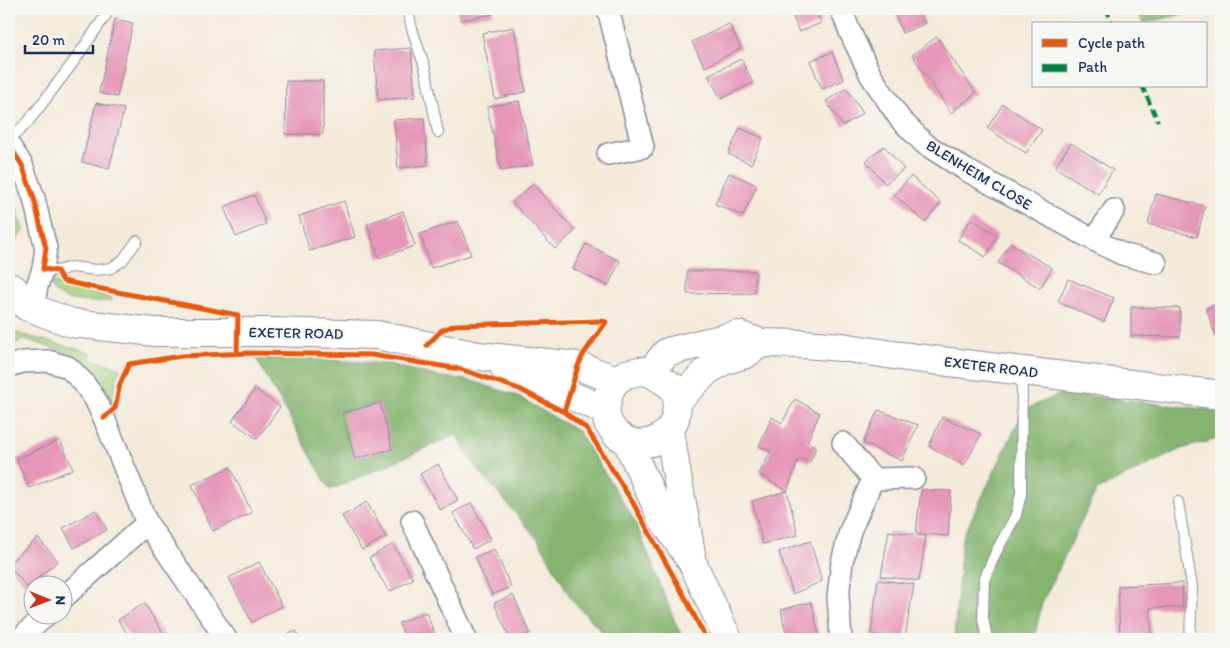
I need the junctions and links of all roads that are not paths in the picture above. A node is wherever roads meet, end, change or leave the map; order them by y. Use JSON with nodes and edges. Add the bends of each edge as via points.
{"nodes":[{"id":1,"x":107,"y":9,"type":"edge"},
{"id":2,"x":407,"y":9,"type":"edge"},
{"id":3,"x":608,"y":9,"type":"edge"},
{"id":4,"x":841,"y":9,"type":"edge"},
{"id":5,"x":438,"y":132,"type":"dead end"},
{"id":6,"x":9,"y":140,"type":"edge"},
{"id":7,"x":9,"y":145,"type":"edge"},
{"id":8,"x":608,"y":154,"type":"dead end"},
{"id":9,"x":1114,"y":210,"type":"dead end"},
{"id":10,"x":1094,"y":240,"type":"junction"},
{"id":11,"x":137,"y":241,"type":"dead end"},
{"id":12,"x":1156,"y":263,"type":"dead end"},
{"id":13,"x":43,"y":269,"type":"junction"},
{"id":14,"x":19,"y":304,"type":"edge"},
{"id":15,"x":761,"y":343,"type":"junction"},
{"id":16,"x":478,"y":356,"type":"junction"},
{"id":17,"x":9,"y":366,"type":"edge"},
{"id":18,"x":1022,"y":371,"type":"junction"},
{"id":19,"x":650,"y":372,"type":"junction"},
{"id":20,"x":617,"y":380,"type":"junction"},
{"id":21,"x":1221,"y":395,"type":"edge"},
{"id":22,"x":678,"y":400,"type":"junction"},
{"id":23,"x":605,"y":410,"type":"junction"},
{"id":24,"x":670,"y":429,"type":"junction"},
{"id":25,"x":626,"y":441,"type":"junction"},
{"id":26,"x":843,"y":443,"type":"dead end"},
{"id":27,"x":914,"y":478,"type":"dead end"},
{"id":28,"x":873,"y":479,"type":"junction"},
{"id":29,"x":1178,"y":502,"type":"dead end"},
{"id":30,"x":412,"y":521,"type":"dead end"},
{"id":31,"x":147,"y":523,"type":"junction"},
{"id":32,"x":692,"y":562,"type":"junction"},
{"id":33,"x":72,"y":590,"type":"edge"},
{"id":34,"x":34,"y":626,"type":"edge"},
{"id":35,"x":20,"y":639,"type":"edge"},
{"id":36,"x":226,"y":639,"type":"edge"},
{"id":37,"x":466,"y":639,"type":"edge"},
{"id":38,"x":728,"y":639,"type":"edge"},
{"id":39,"x":841,"y":639,"type":"edge"},
{"id":40,"x":987,"y":639,"type":"edge"},
{"id":41,"x":1190,"y":639,"type":"edge"}],
"edges":[{"from":1,"to":6,"type":"lane","via":[[72,64],[28,122]]},
{"from":2,"to":5,"type":"lane","via":[[425,68]]},
{"from":3,"to":8,"type":"street","via":[[643,147]]},
{"from":4,"to":10,"type":"street","name":"BLENHEIM CLOSE","via":[[871,76],[900,119],[925,144]]},
{"from":7,"to":13,"type":"street","via":[[22,165],[34,198],[46,248]]},
{"from":9,"to":10,"type":"street"},
{"from":10,"to":12,"type":"street","name":"BLENHEIM CLOSE","via":[[1122,254]]},
{"from":11,"to":13,"type":"lane","via":[[122,261],[111,268]]},
{"from":13,"to":14,"type":"street","via":[[37,286]]},
{"from":14,"to":16,"type":"main road","name":"EXETER ROAD","via":[[72,323],[155,332],[377,335]]},
{"from":15,"to":18,"type":"main road","name":"EXETER ROAD","via":[[842,347]]},
{"from":15,"to":19,"type":"main road","name":"EXETER ROAD","via":[[738,335],[667,352]]},
{"from":15,"to":22,"type":"main road","via":[[746,354],[725,360],[707,371]]},
{"from":16,"to":20,"type":"main road","name":"EXETER ROAD","via":[[578,366]]},
{"from":16,"to":23,"type":"main road","name":"EXETER ROAD"},
{"from":17,"to":31,"type":"street","via":[[48,361],[68,367],[83,382],[95,398]]},
{"from":18,"to":21,"type":"main road","name":"EXETER ROAD"},
{"from":18,"to":40,"type":"lane","via":[[1021,494],[1016,515],[984,580],[983,618]]},
{"from":19,"to":20,"type":"main road","via":[[626,374]]},
{"from":19,"to":22,"type":"main road","via":[[673,387]]},
{"from":20,"to":23,"type":"main road","via":[[610,389]]},
{"from":22,"to":24,"type":"main road"},
{"from":23,"to":25,"type":"main road","via":[[608,423]]},
{"from":24,"to":25,"type":"main road","via":[[652,442]]},
{"from":24,"to":32,"type":"main road"},
{"from":25,"to":32,"type":"main road","via":[[662,518]]},
{"from":26,"to":28,"type":"street"},
{"from":27,"to":28,"type":"street"},
{"from":28,"to":39,"type":"street","via":[[850,531],[842,562],[838,597]]},
{"from":29,"to":41,"type":"lane","via":[[1192,586]]},
{"from":30,"to":37,"type":"street"},
{"from":31,"to":33,"type":"street"},
{"from":31,"to":36,"type":"street"},
{"from":32,"to":38,"type":"main road"},
{"from":34,"to":35,"type":"street"}]}
